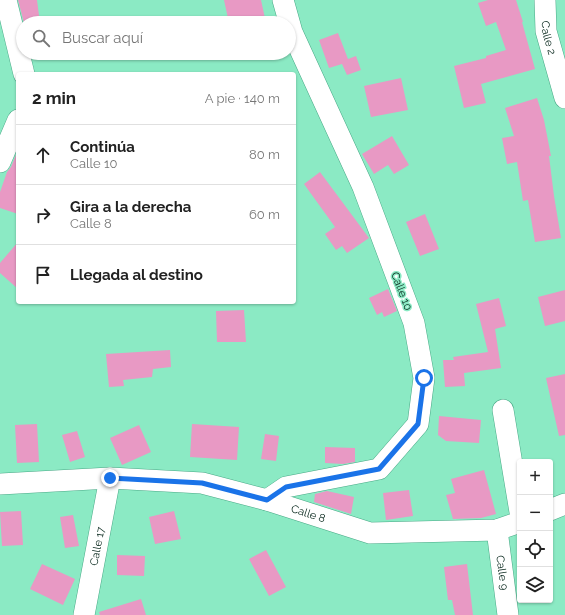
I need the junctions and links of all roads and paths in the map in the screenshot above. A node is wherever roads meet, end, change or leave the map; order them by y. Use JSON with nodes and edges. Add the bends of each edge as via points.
{"nodes":[{"id":1,"x":6,"y":0,"type":"edge"},
{"id":2,"x":283,"y":0,"type":"edge"},
{"id":3,"x":545,"y":0,"type":"edge"},
{"id":4,"x":288,"y":16,"type":"edge"},
{"id":5,"x":16,"y":41,"type":"edge"},
{"id":6,"x":296,"y":41,"type":"edge"},
{"id":7,"x":21,"y":60,"type":"edge"},
{"id":8,"x":24,"y":72,"type":"edge"},
{"id":9,"x":565,"y":98,"type":"edge"},
{"id":10,"x":16,"y":125,"type":"edge"},
{"id":11,"x":0,"y":162,"type":"edge"},
{"id":12,"x":503,"y":410,"type":"dead end"},
{"id":13,"x":110,"y":478,"type":"junction"},
{"id":14,"x":0,"y":484,"type":"edge"},
{"id":15,"x":517,"y":495,"type":"edge"},
{"id":16,"x":267,"y":500,"type":"junction"},
{"id":17,"x":565,"y":504,"type":"edge"},
{"id":18,"x":553,"y":509,"type":"edge"},
{"id":19,"x":517,"y":523,"type":"edge"},
{"id":20,"x":497,"y":530,"type":"junction"},
{"id":21,"x":84,"y":615,"type":"edge"},
{"id":22,"x":508,"y":615,"type":"edge"}],
"edges":[{"from":1,"to":5,"type":"street"},
{"from":2,"to":4,"type":"street","name":"Calle 10"},
{"from":3,"to":9,"type":"street","name":"Calle 2","via":[[546,31]]},
{"from":6,"to":16,"type":"street","name":"Calle 10","via":[[363,187],[414,323],[424,378],[418,424],[379,469],[286,487]]},
{"from":7,"to":8,"type":"street"},
{"from":10,"to":11,"type":"street"},
{"from":12,"to":15,"type":"street"},
{"from":13,"to":14,"type":"street","name":"Calle 8"},
{"from":13,"to":16,"type":"street","name":"Calle 8","via":[[202,483]]},
{"from":13,"to":21,"type":"street","name":"Calle 17"},
{"from":16,"to":20,"type":"street","name":"Calle 8","via":[[370,533]]},
{"from":17,"to":18,"type":"street"},
{"from":19,"to":20,"type":"street","name":"Calle 8"},
{"from":20,"to":22,"type":"street","name":"Calle 9"}]}
